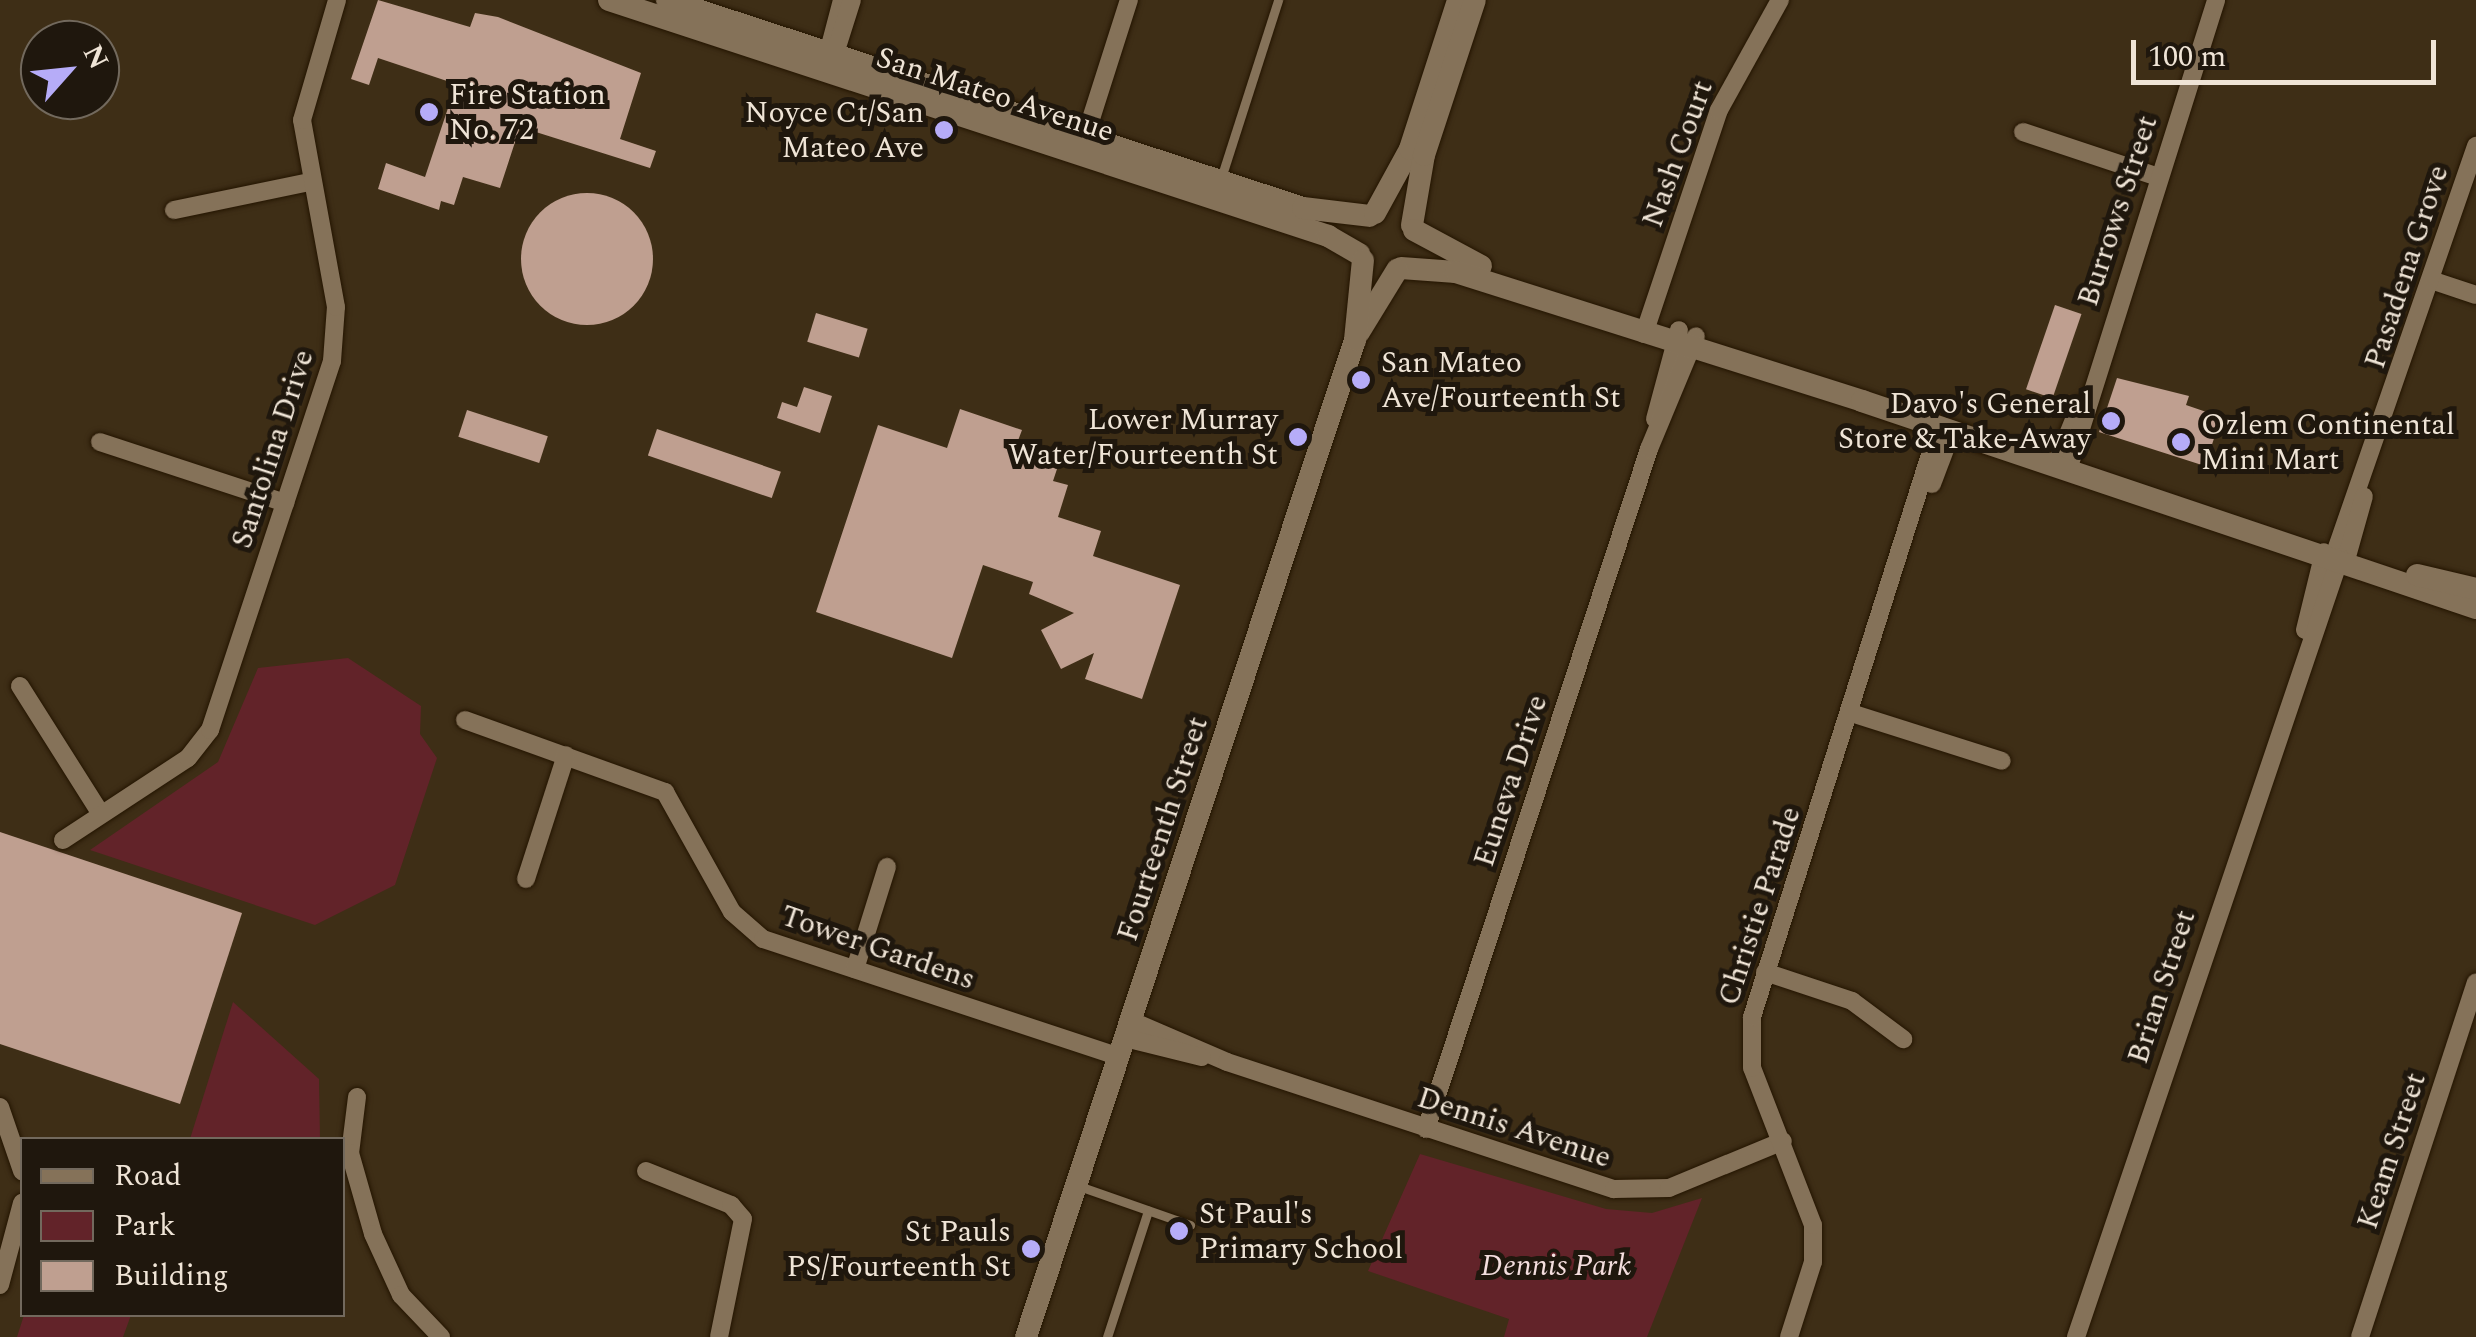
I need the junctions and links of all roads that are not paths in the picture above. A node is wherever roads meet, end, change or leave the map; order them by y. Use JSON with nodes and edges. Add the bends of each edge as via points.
{"nodes":[{"id":1,"x":338,"y":0,"type":"edge"},
{"id":2,"x":608,"y":0,"type":"edge"},
{"id":3,"x":667,"y":0,"type":"edge"},
{"id":4,"x":842,"y":0,"type":"edge"},
{"id":5,"x":852,"y":0,"type":"edge"},
{"id":6,"x":1129,"y":0,"type":"edge"},
{"id":7,"x":1278,"y":0,"type":"edge"},
{"id":8,"x":1458,"y":0,"type":"edge"},
{"id":9,"x":1475,"y":0,"type":"edge"},
{"id":10,"x":1780,"y":0,"type":"edge"},
{"id":11,"x":2216,"y":0,"type":"edge"},
{"id":12,"x":830,"y":60,"type":"junction"},
{"id":13,"x":2023,"y":132,"type":"dead end"},
{"id":14,"x":1083,"y":146,"type":"junction"},
{"id":15,"x":2476,"y":146,"type":"edge"},
{"id":16,"x":2158,"y":178,"type":"junction"},
{"id":17,"x":309,"y":182,"type":"junction"},
{"id":18,"x":1217,"y":190,"type":"junction"},
{"id":19,"x":174,"y":210,"type":"dead end"},
{"id":20,"x":1372,"y":215,"type":"junction"},
{"id":21,"x":1413,"y":228,"type":"junction"},
{"id":22,"x":1361,"y":258,"type":"junction"},
{"id":23,"x":1399,"y":269,"type":"junction"},
{"id":24,"x":2431,"y":280,"type":"junction"},
{"id":25,"x":2476,"y":295,"type":"edge"},
{"id":26,"x":1646,"y":327,"type":"junction"},
{"id":27,"x":1355,"y":340,"type":"junction"},
{"id":28,"x":1685,"y":340,"type":"junction"},
{"id":29,"x":1945,"y":428,"type":"junction"},
{"id":30,"x":100,"y":442,"type":"dead end"},
{"id":31,"x":2062,"y":468,"type":"junction"},
{"id":32,"x":285,"y":502,"type":"junction"},
{"id":33,"x":2336,"y":556,"type":"junction"},
{"id":34,"x":2476,"y":590,"type":"edge"},
{"id":35,"x":2476,"y":608,"type":"edge"},
{"id":36,"x":20,"y":686,"type":"dead end"},
{"id":37,"x":1852,"y":712,"type":"junction"},
{"id":38,"x":465,"y":720,"type":"dead end"},
{"id":39,"x":566,"y":755,"type":"junction"},
{"id":40,"x":2002,"y":761,"type":"dead end"},
{"id":41,"x":102,"y":814,"type":"junction"},
{"id":42,"x":62,"y":840,"type":"dead end"},
{"id":43,"x":887,"y":866,"type":"dead end"},
{"id":44,"x":526,"y":879,"type":"dead end"},
{"id":45,"x":855,"y":969,"type":"junction"},
{"id":46,"x":1765,"y":972,"type":"junction"},
{"id":47,"x":2476,"y":983,"type":"edge"},
{"id":48,"x":1126,"y":1039,"type":"junction"},
{"id":49,"x":1903,"y":1039,"type":"dead end"},
{"id":50,"x":356,"y":1096,"type":"dead end"},
{"id":51,"x":0,"y":1107,"type":"edge"},
{"id":52,"x":1426,"y":1129,"type":"junction"},
{"id":53,"x":1782,"y":1141,"type":"junction"},
{"id":54,"x":20,"y":1166,"type":"edge"},
{"id":55,"x":646,"y":1172,"type":"dead end"},
{"id":56,"x":1076,"y":1185,"type":"junction"},
{"id":57,"x":20,"y":1211,"type":"edge"},
{"id":58,"x":1148,"y":1211,"type":"junction"},
{"id":59,"x":1190,"y":1226,"type":"dead end"},
{"id":60,"x":0,"y":1286,"type":"edge"},
{"id":61,"x":440,"y":1337,"type":"edge"},
{"id":62,"x":719,"y":1337,"type":"edge"},
{"id":63,"x":1026,"y":1337,"type":"edge"},
{"id":64,"x":1108,"y":1337,"type":"edge"},
{"id":65,"x":1789,"y":1337,"type":"edge"},
{"id":66,"x":2076,"y":1337,"type":"edge"},
{"id":67,"x":2360,"y":1337,"type":"edge"}],
"edges":[{"from":1,"to":17,"type":"street","name":"Santolina Drive","via":[[302,120]]},
{"from":2,"to":12,"type":"street","name":"San Mateo Avenue"},
{"from":3,"to":12,"type":"street","name":"San Mateo Avenue"},
{"from":4,"to":12,"type":"street"},
{"from":5,"to":12,"type":"street"},
{"from":6,"to":14,"type":"street"},
{"from":7,"to":18,"type":"lane"},
{"from":8,"to":20,"type":"street","via":[[1410,149]]},
{"from":9,"to":21,"type":"street","via":[[1424,155]]},
{"from":10,"to":26,"type":"street","name":"Nash Court","via":[[1719,110]]},
{"from":11,"to":16,"type":"street","name":"Burrows Street"},
{"from":12,"to":14,"type":"street","name":"San Mateo Avenue"},
{"from":13,"to":16,"type":"street"},
{"from":14,"to":18,"type":"street","name":"San Mateo Avenue"},
{"from":15,"to":24,"type":"street","name":"Pasadena Grove"},
{"from":16,"to":31,"type":"street","name":"Burrows Street"},
{"from":17,"to":19,"type":"street"},
{"from":17,"to":32,"type":"street","name":"Santolina Drive","via":[[337,325]]},
{"from":18,"to":20,"type":"street","name":"San Mateo Avenue","via":[[1335,217]]},
{"from":18,"to":22,"type":"street","name":"San Mateo Avenue"},
{"from":20,"to":21,"type":"street","via":[[1399,214]]},
{"from":20,"to":22,"type":"street","via":[[1359,229]]},
{"from":21,"to":23,"type":"street","via":[[1413,256]]},
{"from":21,"to":26,"type":"street","via":[[1462,260]]},
{"from":22,"to":23,"type":"street"},
{"from":22,"to":27,"type":"street","name":"Fourteenth Street"},
{"from":23,"to":26,"type":"street","via":[[1456,272]]},
{"from":23,"to":27,"type":"street","name":"Fourteenth Street"},
{"from":24,"to":25,"type":"street"},
{"from":24,"to":33,"type":"street","name":"Pasadena Grove"},
{"from":26,"to":28,"type":"street"},
{"from":27,"to":48,"type":"street","name":"Fourteenth Street"},
{"from":28,"to":29,"type":"street"},
{"from":28,"to":52,"type":"street","name":"Euneva Drive"},
{"from":29,"to":31,"type":"street"},
{"from":29,"to":37,"type":"street","name":"Christie Parade"},
{"from":30,"to":32,"type":"street"},
{"from":31,"to":33,"type":"street"},
{"from":32,"to":41,"type":"street","name":"Santolina Drive","via":[[210,730],[188,758]]},
{"from":33,"to":34,"type":"street"},
{"from":33,"to":35,"type":"street"},
{"from":33,"to":66,"type":"street","name":"Brian Street"},
{"from":36,"to":41,"type":"street"},
{"from":37,"to":40,"type":"street"},
{"from":37,"to":46,"type":"street","name":"Christie Parade"},
{"from":38,"to":39,"type":"street","name":"Tower Gardens"},
{"from":39,"to":44,"type":"street"},
{"from":39,"to":45,"type":"street","name":"Tower Gardens","via":[[665,792],[752,933]]},
{"from":41,"to":42,"type":"street","name":"Santolina Drive"},
{"from":43,"to":45,"type":"street"},
{"from":45,"to":48,"type":"street","name":"Tower Gardens"},
{"from":46,"to":49,"type":"street","via":[[1852,1001]]},
{"from":46,"to":53,"type":"street","name":"Christie Parade","via":[[1750,1050]]},
{"from":47,"to":67,"type":"street","name":"Keam Street"},
{"from":48,"to":52,"type":"street","name":"Dennis Avenue","via":[[1227,1062]]},
{"from":48,"to":56,"type":"street","name":"Fourteenth Street"},
{"from":50,"to":61,"type":"street","via":[[350,1152],[374,1234],[402,1295]]},
{"from":51,"to":54,"type":"street"},
{"from":52,"to":53,"type":"street","name":"Dennis Avenue","via":[[1634,1193],[1688,1182]]},
{"from":53,"to":65,"type":"street","name":"Christie Parade","via":[[1815,1243]]},
{"from":55,"to":62,"type":"street","via":[[731,1204],[743,1219]]},
{"from":56,"to":58,"type":"lane"},
{"from":56,"to":63,"type":"street","name":"Fourteenth Street"},
{"from":57,"to":60,"type":"street"},
{"from":58,"to":59,"type":"lane"},
{"from":58,"to":64,"type":"lane"}]}
